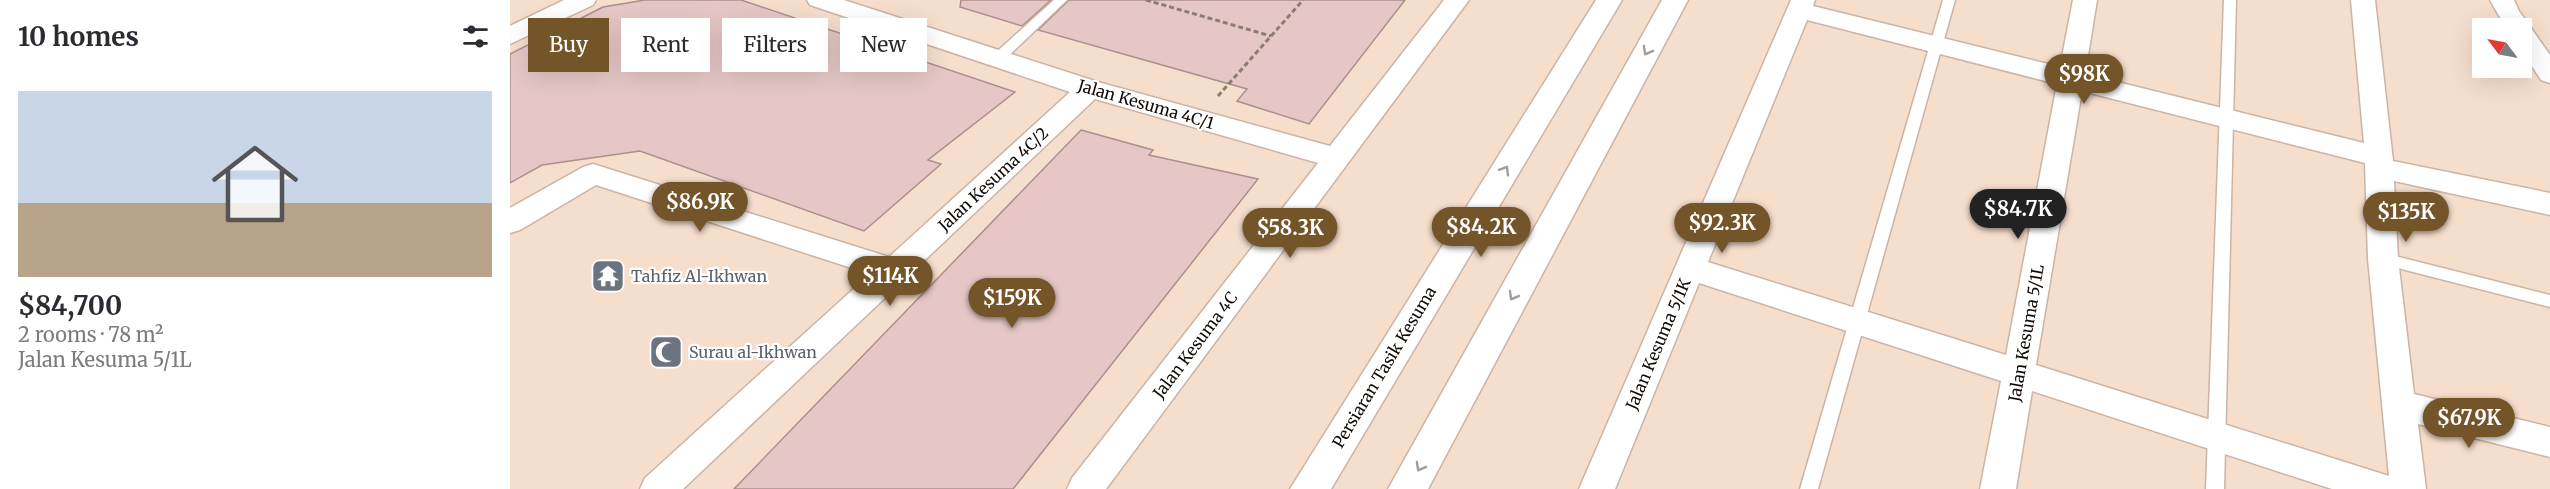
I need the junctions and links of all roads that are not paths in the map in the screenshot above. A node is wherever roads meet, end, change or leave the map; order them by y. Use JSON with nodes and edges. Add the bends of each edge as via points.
{"nodes":[{"id":1,"x":584,"y":0,"type":"edge"},
{"id":2,"x":819,"y":0,"type":"edge"},
{"id":3,"x":1061,"y":0,"type":"edge"},
{"id":4,"x":1457,"y":0,"type":"edge"},
{"id":5,"x":1609,"y":0,"type":"edge"},
{"id":6,"x":1675,"y":0,"type":"edge"},
{"id":7,"x":1949,"y":0,"type":"edge"},
{"id":8,"x":2085,"y":0,"type":"edge"},
{"id":9,"x":2230,"y":0,"type":"edge"},
{"id":10,"x":2363,"y":0,"type":"edge"},
{"id":11,"x":2502,"y":0,"type":"edge"},
{"id":12,"x":1801,"y":5,"type":"edge"},
{"id":13,"x":2511,"y":18,"type":"edge"},
{"id":14,"x":510,"y":36,"type":"edge"},
{"id":15,"x":1936,"y":45,"type":"junction"},
{"id":16,"x":2532,"y":48,"type":"edge"},
{"id":17,"x":998,"y":58,"type":"junction"},
{"id":18,"x":2550,"y":74,"type":"edge"},
{"id":19,"x":2071,"y":79,"type":"junction"},
{"id":20,"x":1090,"y":89,"type":"junction"},
{"id":21,"x":2228,"y":119,"type":"junction"},
{"id":22,"x":1337,"y":158,"type":"junction"},
{"id":23,"x":2379,"y":162,"type":"junction"},
{"id":24,"x":2550,"y":204,"type":"edge"},
{"id":25,"x":510,"y":222,"type":"edge"},
{"id":26,"x":2383,"y":259,"type":"junction"},
{"id":27,"x":1690,"y":268,"type":"junction"},
{"id":28,"x":894,"y":270,"type":"junction"},
{"id":29,"x":2550,"y":301,"type":"edge"},
{"id":30,"x":1857,"y":323,"type":"junction"},
{"id":31,"x":2019,"y":374,"type":"junction"},
{"id":32,"x":2400,"y":405,"type":"junction"},
{"id":33,"x":2217,"y":436,"type":"junction"},
{"id":34,"x":2550,"y":442,"type":"edge"},
{"id":35,"x":658,"y":489,"type":"edge"},
{"id":36,"x":1085,"y":489,"type":"edge"},
{"id":37,"x":1310,"y":489,"type":"edge"},
{"id":38,"x":1408,"y":489,"type":"edge"},
{"id":39,"x":1597,"y":489,"type":"edge"},
{"id":40,"x":1809,"y":489,"type":"edge"},
{"id":41,"x":1998,"y":489,"type":"edge"},
{"id":42,"x":2215,"y":489,"type":"edge"},
{"id":43,"x":2381,"y":489,"type":"edge"},
{"id":44,"x":2408,"y":489,"type":"edge"}],
"edges":[{"from":1,"to":14,"type":"street"},
{"from":2,"to":17,"type":"street","name":"Jalan Kesuma 4C/1"},
{"from":3,"to":17,"type":"lane"},
{"from":4,"to":22,"type":"street","name":"Jalan Kesuma 4C"},
{"from":37,"to":5,"type":"street","name":"Persiaran Tasik Kesuma","one_way":true},
{"from":6,"to":38,"type":"street","one_way":true},
{"from":7,"to":15,"type":"lane"},
{"from":8,"to":19,"type":"street","name":"Jalan Kesuma 5/1L"},
{"from":9,"to":21,"type":"lane"},
{"from":10,"to":23,"type":"street"},
{"from":11,"to":13,"type":"street"},
{"from":12,"to":15,"type":"street"},
{"from":12,"to":27,"type":"street","name":"Jalan Kesuma 5/1K"},
{"from":15,"to":19,"type":"street"},
{"from":15,"to":30,"type":"lane"},
{"from":16,"to":18,"type":"street"},
{"from":17,"to":20,"type":"street","name":"Jalan Kesuma 4C/1"},
{"from":19,"to":21,"type":"street"},
{"from":19,"to":31,"type":"street","name":"Jalan Kesuma 5/1L"},
{"from":20,"to":22,"type":"street","name":"Jalan Kesuma 4C/1"},
{"from":20,"to":28,"type":"street","name":"Jalan Kesuma 4C/2"},
{"from":21,"to":23,"type":"street"},
{"from":21,"to":33,"type":"lane"},
{"from":22,"to":36,"type":"street","name":"Jalan Kesuma 4C"},
{"from":23,"to":24,"type":"street"},
{"from":23,"to":26,"type":"street"},
{"from":25,"to":28,"type":"street","via":[[593,174]]},
{"from":26,"to":29,"type":"lane"},
{"from":26,"to":32,"type":"street"},
{"from":27,"to":30,"type":"street"},
{"from":27,"to":39,"type":"street","name":"Jalan Kesuma 5/1K"},
{"from":28,"to":35,"type":"street","name":"Jalan Kesuma 4C/2"},
{"from":30,"to":31,"type":"street"},
{"from":30,"to":40,"type":"lane"},
{"from":31,"to":33,"type":"street"},
{"from":31,"to":41,"type":"street","name":"Jalan Kesuma 5/1L"},
{"from":32,"to":34,"type":"street"},
{"from":32,"to":44,"type":"street"},
{"from":33,"to":42,"type":"lane"},
{"from":33,"to":43,"type":"street"}]}
